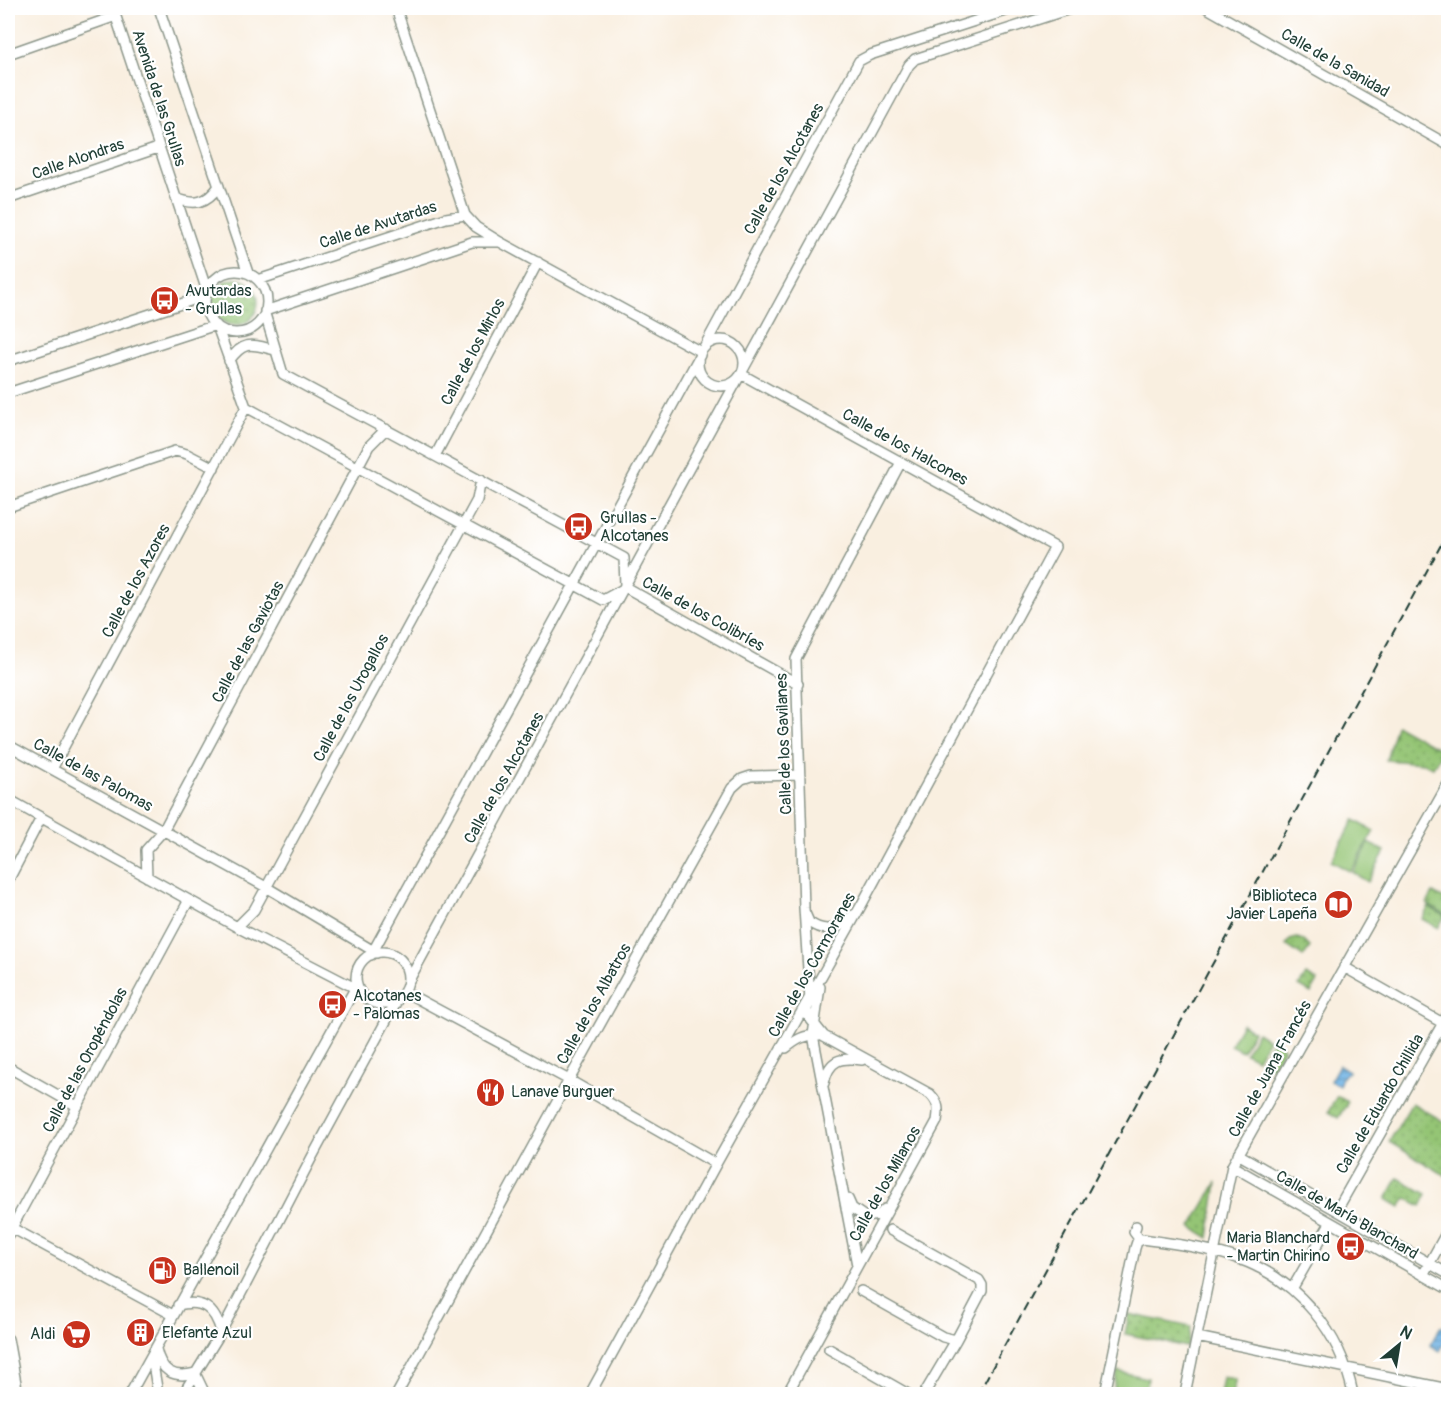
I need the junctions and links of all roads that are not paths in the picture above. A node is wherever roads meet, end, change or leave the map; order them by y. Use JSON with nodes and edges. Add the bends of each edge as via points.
{"nodes":[{"id":1,"x":159,"y":8,"type":"edge"},
{"id":2,"x":396,"y":8,"type":"edge"},
{"id":3,"x":1015,"y":8,"type":"edge"},
{"id":4,"x":1072,"y":8,"type":"edge"},
{"id":5,"x":1207,"y":8,"type":"edge"},
{"id":6,"x":115,"y":12,"type":"edge"},
{"id":7,"x":8,"y":54,"type":"edge"},
{"id":8,"x":1449,"y":145,"type":"edge"},
{"id":9,"x":158,"y":148,"type":"junction"},
{"id":10,"x":219,"y":186,"type":"junction"},
{"id":11,"x":176,"y":198,"type":"junction"},
{"id":12,"x":8,"y":199,"type":"edge"},
{"id":13,"x":465,"y":215,"type":"junction"},
{"id":14,"x":500,"y":242,"type":"junction"},
{"id":15,"x":538,"y":262,"type":"junction"},
{"id":16,"x":248,"y":273,"type":"junction"},
{"id":17,"x":258,"y":280,"type":"junction"},
{"id":18,"x":206,"y":293,"type":"junction"},
{"id":19,"x":265,"y":313,"type":"junction"},
{"id":20,"x":216,"y":326,"type":"junction"},
{"id":21,"x":275,"y":350,"type":"junction"},
{"id":22,"x":701,"y":352,"type":"junction"},
{"id":23,"x":8,"y":361,"type":"edge"},
{"id":24,"x":229,"y":361,"type":"junction"},
{"id":25,"x":741,"y":374,"type":"junction"},
{"id":26,"x":8,"y":393,"type":"edge"},
{"id":27,"x":246,"y":407,"type":"junction"},
{"id":28,"x":386,"y":429,"type":"junction"},
{"id":29,"x":435,"y":456,"type":"junction"},
{"id":30,"x":901,"y":462,"type":"junction"},
{"id":31,"x":214,"y":468,"type":"junction"},
{"id":32,"x":359,"y":468,"type":"junction"},
{"id":33,"x":481,"y":480,"type":"junction"},
{"id":34,"x":8,"y":507,"type":"edge"},
{"id":35,"x":463,"y":524,"type":"junction"},
{"id":36,"x":596,"y":543,"type":"junction"},
{"id":37,"x":1054,"y":547,"type":"joint"},
{"id":38,"x":573,"y":584,"type":"junction"},
{"id":39,"x":625,"y":587,"type":"junction"},
{"id":40,"x":798,"y":684,"type":"junction"},
{"id":41,"x":8,"y":745,"type":"edge"},
{"id":42,"x":52,"y":769,"type":"junction"},
{"id":43,"x":800,"y":775,"type":"junction"},
{"id":44,"x":1449,"y":784,"type":"edge"},
{"id":45,"x":8,"y":799,"type":"edge"},
{"id":46,"x":41,"y":818,"type":"junction"},
{"id":47,"x":163,"y":831,"type":"junction"},
{"id":48,"x":147,"y":877,"type":"junction"},
{"id":49,"x":8,"y":881,"type":"edge"},
{"id":50,"x":266,"y":887,"type":"junction"},
{"id":51,"x":189,"y":900,"type":"junction"},
{"id":52,"x":862,"y":904,"type":"junction"},
{"id":53,"x":804,"y":908,"type":"junction"},
{"id":54,"x":237,"y":927,"type":"junction"},
{"id":55,"x":373,"y":953,"type":"junction"},
{"id":56,"x":1344,"y":967,"type":"junction"},
{"id":57,"x":820,"y":980,"type":"junction"},
{"id":58,"x":357,"y":988,"type":"junction"},
{"id":59,"x":404,"y":991,"type":"junction"},
{"id":60,"x":810,"y":1000,"type":"junction"},
{"id":61,"x":1449,"y":1014,"type":"edge"},
{"id":62,"x":1446,"y":1025,"type":"edge"},
{"id":63,"x":813,"y":1030,"type":"junction"},
{"id":64,"x":780,"y":1053,"type":"junction"},
{"id":65,"x":869,"y":1060,"type":"junction"},
{"id":66,"x":8,"y":1067,"type":"edge"},
{"id":67,"x":569,"y":1080,"type":"junction"},
{"id":68,"x":823,"y":1088,"type":"junction"},
{"id":69,"x":77,"y":1106,"type":"junction"},
{"id":70,"x":1238,"y":1154,"type":"junction"},
{"id":71,"x":717,"y":1164,"type":"junction"},
{"id":72,"x":1232,"y":1166,"type":"junction"},
{"id":73,"x":842,"y":1186,"type":"junction"},
{"id":74,"x":891,"y":1203,"type":"junction"},
{"id":75,"x":1337,"y":1210,"type":"junction"},
{"id":76,"x":1330,"y":1222,"type":"junction"},
{"id":77,"x":1136,"y":1226,"type":"dead end"},
{"id":78,"x":890,"y":1230,"type":"dead end"},
{"id":79,"x":1449,"y":1230,"type":"edge"},
{"id":80,"x":10,"y":1231,"type":"edge"},
{"id":81,"x":1140,"y":1240,"type":"junction"},
{"id":82,"x":1214,"y":1252,"type":"junction"},
{"id":83,"x":1430,"y":1263,"type":"junction"},
{"id":84,"x":857,"y":1264,"type":"junction"},
{"id":85,"x":1449,"y":1274,"type":"edge"},
{"id":86,"x":1423,"y":1275,"type":"junction"},
{"id":87,"x":1449,"y":1289,"type":"edge"},
{"id":88,"x":1292,"y":1290,"type":"junction"},
{"id":89,"x":861,"y":1292,"type":"dead end"},
{"id":90,"x":178,"y":1305,"type":"junction"},
{"id":91,"x":173,"y":1315,"type":"junction"},
{"id":92,"x":221,"y":1332,"type":"junction"},
{"id":93,"x":1197,"y":1337,"type":"junction"},
{"id":94,"x":8,"y":1339,"type":"edge"},
{"id":95,"x":956,"y":1340,"type":"junction"},
{"id":96,"x":156,"y":1349,"type":"junction"},
{"id":97,"x":829,"y":1349,"type":"dead end"},
{"id":98,"x":150,"y":1358,"type":"junction"},
{"id":99,"x":1346,"y":1367,"type":"junction"},
{"id":100,"x":195,"y":1373,"type":"junction"},
{"id":101,"x":1449,"y":1389,"type":"edge"},
{"id":102,"x":18,"y":1395,"type":"edge"},
{"id":103,"x":130,"y":1395,"type":"edge"},
{"id":104,"x":158,"y":1395,"type":"edge"},
{"id":105,"x":183,"y":1395,"type":"edge"},
{"id":106,"x":205,"y":1395,"type":"edge"},
{"id":107,"x":397,"y":1395,"type":"edge"},
{"id":108,"x":590,"y":1395,"type":"edge"},
{"id":109,"x":787,"y":1395,"type":"edge"},
{"id":110,"x":908,"y":1395,"type":"edge"},
{"id":111,"x":924,"y":1395,"type":"edge"},
{"id":112,"x":1105,"y":1395,"type":"edge"},
{"id":113,"x":1185,"y":1395,"type":"edge"},
{"id":114,"x":1353,"y":1395,"type":"edge"}],
"edges":[{"from":1,"to":10,"type":"street","name":"Avenida de las Grullas"},
{"from":2,"to":13,"type":"street"},
{"from":3,"to":22,"type":"street","name":"Calle de los Alcotanes","via":[[859,61]]},
{"from":4,"to":25,"type":"street","name":"Calle de los Alcotanes","via":[[926,55],[909,65]]},
{"from":5,"to":8,"type":"street","name":"Calle de la Sanidad"},
{"from":6,"to":7,"type":"street"},
{"from":6,"to":9,"type":"street","name":"Avenida de las Grullas"},
{"from":9,"to":11,"type":"street","name":"Avenida de las Grullas"},
{"from":9,"to":12,"type":"street","name":"Calle Alondras"},
{"from":10,"to":11,"type":"street","via":[[199,204]]},
{"from":10,"to":16,"type":"street","name":"Avenida de las Grullas"},
{"from":11,"to":18,"type":"street","name":"Avenida de las Grullas"},
{"from":13,"to":14,"type":"street"},
{"from":13,"to":17,"type":"street","name":"Calle de Avutardas"},
{"from":14,"to":15,"type":"street"},
{"from":14,"to":19,"type":"street","via":[[472,242]]},
{"from":15,"to":22,"type":"street"},
{"from":15,"to":29,"type":"street","name":"Calle de los Mirlos"},
{"from":16,"to":17,"type":"street"},
{"from":16,"to":18,"type":"street","via":[[228,272],[219,276]]},
{"from":17,"to":19,"type":"street","via":[[266,295]]},
{"from":18,"to":20,"type":"street","via":[[207,312]]},
{"from":18,"to":23,"type":"street"},
{"from":19,"to":20,"type":"street","via":[[244,332],[234,333]]},
{"from":19,"to":21,"type":"street"},
{"from":20,"to":24,"type":"street"},
{"from":20,"to":26,"type":"street"},
{"from":21,"to":24,"type":"street","via":[[253,344],[238,349]]},
{"from":21,"to":28,"type":"street","via":[[283,374]]},
{"from":22,"to":25,"type":"street","via":[[698,362],[702,376],[713,384],[727,385]]},
{"from":22,"to":25,"type":"street","via":[[715,341],[729,341],[743,356]]},
{"from":22,"to":36,"type":"street","name":"Calle de los Alcotanes"},
{"from":24,"to":27,"type":"street"},
{"from":25,"to":30,"type":"street","name":"Calle de los Halcones"},
{"from":25,"to":39,"type":"street","name":"Calle de los Alcotanes"},
{"from":27,"to":31,"type":"street","name":"Calle de los Azores"},
{"from":27,"to":32,"type":"street"},
{"from":28,"to":29,"type":"street"},
{"from":28,"to":32,"type":"street","via":[[369,446]]},
{"from":29,"to":33,"type":"street"},
{"from":30,"to":37,"type":"street","name":"Calle de los Halcones"},
{"from":30,"to":40,"type":"street","name":"Calle de los Gavilanes","via":[[796,659]]},
{"from":31,"to":34,"type":"street","via":[[175,451]]},
{"from":31,"to":42,"type":"street","name":"Calle de los Azores"},
{"from":32,"to":35,"type":"street"},
{"from":32,"to":47,"type":"street","name":"Calle de las Gaviotas"},
{"from":33,"to":35,"type":"street","via":[[477,500]]},
{"from":33,"to":36,"type":"street"},
{"from":35,"to":38,"type":"street"},
{"from":35,"to":50,"type":"street","name":"Calle de los Urogallos"},
{"from":36,"to":38,"type":"street","name":"Calle de los Alcotanes"},
{"from":36,"to":39,"type":"street","via":[[624,558]]},
{"from":37,"to":52,"type":"street","name":"Calle de los Cormoranes"},
{"from":38,"to":39,"type":"street","via":[[603,600]]},
{"from":38,"to":55,"type":"street","name":"Calle de los Alcotanes"},
{"from":39,"to":40,"type":"street","name":"Calle de los Colibríes"},
{"from":39,"to":59,"type":"street","name":"Calle de los Alcotanes"},
{"from":40,"to":43,"type":"street","name":"Calle de los Gavilanes"},
{"from":41,"to":42,"type":"street","name":"Calle de las Palomas"},
{"from":42,"to":47,"type":"street","name":"Calle de las Palomas"},
{"from":43,"to":53,"type":"street","name":"Calle de los Gavilanes"},
{"from":43,"to":67,"type":"street","name":"Calle de los Albatros","via":[[751,776],[732,788]]},
{"from":44,"to":56,"type":"street","name":"Calle de Juana Francés"},
{"from":45,"to":46,"type":"street"},
{"from":46,"to":48,"type":"street"},
{"from":46,"to":49,"type":"street"},
{"from":47,"to":48,"type":"street","name":"Calle de las Palomas","via":[[146,850]]},
{"from":47,"to":50,"type":"street","name":"Calle de las Palomas"},
{"from":48,"to":51,"type":"street"},
{"from":50,"to":54,"type":"street","via":[[254,910]]},
{"from":50,"to":55,"type":"street","name":"Calle de las Palomas"},
{"from":51,"to":54,"type":"street"},
{"from":51,"to":69,"type":"street","name":"Calle de las Oropéndolas"},
{"from":52,"to":53,"type":"street","via":[[844,924],[823,930],[809,922]]},
{"from":52,"to":57,"type":"street","name":"Calle de los Cormoranes"},
{"from":53,"to":60,"type":"street","name":"Calle de los Gavilanes"},
{"from":54,"to":58,"type":"street"},
{"from":55,"to":58,"type":"street","via":[[360,965]]},
{"from":55,"to":59,"type":"street","via":[[387,953],[404,963],[408,972]]},
{"from":56,"to":62,"type":"street"},
{"from":56,"to":70,"type":"street","name":"Calle de Juana Francés"},
{"from":57,"to":60,"type":"street","name":"Calle de los Cormoranes"},
{"from":57,"to":63,"type":"street","name":"Calle de los Gavilanes"},
{"from":58,"to":59,"type":"street","via":[[369,1001],[379,1004],[389,1004]]},
{"from":58,"to":90,"type":"street"},
{"from":59,"to":67,"type":"street"},
{"from":59,"to":92,"type":"street","name":"Calle de los Alcotanes"},
{"from":60,"to":63,"type":"street","name":"Calle de los Gavilanes","via":[[807,1009]]},
{"from":60,"to":64,"type":"street","name":"Calle de los Cormoranes"},
{"from":61,"to":62,"type":"street","name":"Calle de Eduardo Chillida"},
{"from":62,"to":75,"type":"street","name":"Calle de Eduardo Chillida"},
{"from":63,"to":64,"type":"street"},
{"from":63,"to":65,"type":"street","name":"Calle de los Milanos"},
{"from":63,"to":68,"type":"street","name":"Calle de los Gavilanes"},
{"from":64,"to":71,"type":"street","name":"Calle de los Cormoranes"},
{"from":65,"to":68,"type":"street","via":[[839,1059],[826,1074]]},
{"from":65,"to":74,"type":"street","name":"Calle de los Milanos","via":[[930,1094],[939,1110],[937,1121]]},
{"from":66,"to":69,"type":"street"},
{"from":67,"to":71,"type":"street"},
{"from":67,"to":107,"type":"street","name":"Calle de los Albatros"},
{"from":68,"to":73,"type":"street","name":"Calle de los Gavilanes"},
{"from":69,"to":80,"type":"street","name":"Calle de las Oropéndolas"},
{"from":70,"to":72,"type":"street","name":"Calle de Juana Francés"},
{"from":70,"to":75,"type":"street","name":"Calle de María Blanchard"},
{"from":71,"to":108,"type":"street","name":"Calle de los Cormoranes"},
{"from":72,"to":76,"type":"street","name":"Calle de María Blanchard"},
{"from":72,"to":82,"type":"street","name":"Calle de Juana Francés"},
{"from":73,"to":74,"type":"street","name":"Calle de los Gavilanes","via":[[852,1208],[865,1217],[879,1215]]},
{"from":73,"to":84,"type":"street","name":"Calle de los Gavilanes"},
{"from":74,"to":84,"type":"street","name":"Calle de los Milanos"},
{"from":75,"to":83,"type":"street","name":"Calle de María Blanchard"},
{"from":76,"to":86,"type":"street","name":"Calle de María Blanchard"},
{"from":76,"to":88,"type":"street"},
{"from":77,"to":81,"type":"street","via":[[1134,1232]]},
{"from":78,"to":95,"type":"street","via":[[979,1280],[982,1291]]},
{"from":79,"to":83,"type":"street"},
{"from":80,"to":91,"type":"street"},
{"from":81,"to":82,"type":"street"},
{"from":81,"to":112,"type":"street","via":[[1135,1248]]},
{"from":82,"to":88,"type":"street","via":[[1261,1268]]},
{"from":82,"to":93,"type":"street","name":"Calle de Juana Francés"},
{"from":83,"to":85,"type":"street","name":"Calle de María Blanchard"},
{"from":83,"to":86,"type":"street"},
{"from":84,"to":109,"type":"street","name":"Calle de los Milanos"},
{"from":86,"to":87,"type":"street","name":"Calle de María Blanchard"},
{"from":88,"to":99,"type":"street","via":[[1325,1326]]},
{"from":89,"to":95,"type":"street","via":[[943,1337]]},
{"from":90,"to":91,"type":"street"},
{"from":90,"to":92,"type":"street","via":[[204,1305],[218,1319]]},
{"from":91,"to":96,"type":"street"},
{"from":92,"to":100,"type":"street","name":"Calle de los Alcotanes"},
{"from":93,"to":99,"type":"street"},
{"from":93,"to":113,"type":"street","name":"Calle de Juana Francés"},
{"from":94,"to":102,"type":"street"},
{"from":95,"to":111,"type":"street"},
{"from":96,"to":98,"type":"street"},
{"from":96,"to":100,"type":"street","via":[[159,1362],[171,1374]]},
{"from":97,"to":110,"type":"street"},
{"from":98,"to":103,"type":"street"},
{"from":98,"to":104,"type":"street"},
{"from":99,"to":101,"type":"street"},
{"from":99,"to":114,"type":"street"},
{"from":100,"to":105,"type":"street","name":"Calle de los Alcotanes"},
{"from":100,"to":106,"type":"street"}]}
